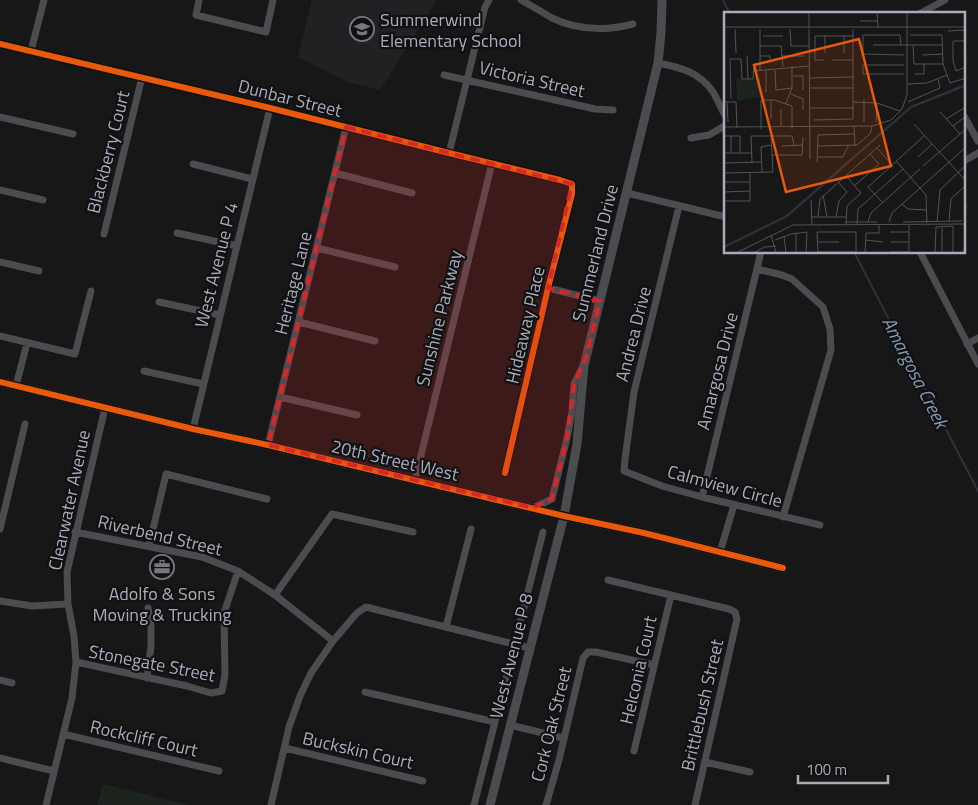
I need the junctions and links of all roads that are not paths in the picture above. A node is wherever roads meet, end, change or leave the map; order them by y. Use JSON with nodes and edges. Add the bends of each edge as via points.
{"nodes":[{"id":1,"x":44,"y":0,"type":"edge"},
{"id":2,"x":199,"y":0,"type":"edge"},
{"id":3,"x":273,"y":0,"type":"edge"},
{"id":4,"x":489,"y":0,"type":"edge"},
{"id":5,"x":522,"y":0,"type":"edge"},
{"id":6,"x":662,"y":0,"type":"edge"},
{"id":7,"x":945,"y":0,"type":"edge"},
{"id":8,"x":922,"y":12,"type":"edge"},
{"id":9,"x":633,"y":24,"type":"dead end"},
{"id":10,"x":0,"y":44,"type":"edge"},
{"id":11,"x":31,"y":51,"type":"junction"},
{"id":12,"x":658,"y":63,"type":"junction"},
{"id":13,"x":444,"y":75,"type":"dead end"},
{"id":14,"x":142,"y":78,"type":"junction"},
{"id":15,"x":467,"y":80,"type":"junction"},
{"id":16,"x":270,"y":108,"type":"junction"},
{"id":17,"x":613,"y":110,"type":"dead end"},
{"id":18,"x":724,"y":113,"type":"edge"},
{"id":19,"x":0,"y":117,"type":"edge"},
{"id":20,"x":966,"y":120,"type":"edge"},
{"id":21,"x":724,"y":126,"type":"edge"},
{"id":22,"x":346,"y":127,"type":"junction"},
{"id":23,"x":72,"y":134,"type":"dead end"},
{"id":24,"x":691,"y":138,"type":"dead end"},
{"id":25,"x":978,"y":142,"type":"edge"},
{"id":26,"x":449,"y":153,"type":"junction"},
{"id":27,"x":978,"y":153,"type":"edge"},
{"id":28,"x":966,"y":160,"type":"edge"},
{"id":29,"x":492,"y":163,"type":"junction"},
{"id":30,"x":193,"y":164,"type":"dead end"},
{"id":31,"x":335,"y":173,"type":"junction"},
{"id":32,"x":252,"y":179,"type":"junction"},
{"id":33,"x":572,"y":184,"type":"joint"},
{"id":34,"x":0,"y":190,"type":"edge"},
{"id":35,"x":412,"y":193,"type":"dead end"},
{"id":36,"x":627,"y":193,"type":"junction"},
{"id":37,"x":43,"y":200,"type":"dead end"},
{"id":38,"x":679,"y":206,"type":"junction"},
{"id":39,"x":724,"y":217,"type":"edge"},
{"id":40,"x":177,"y":233,"type":"dead end"},
{"id":41,"x":104,"y":234,"type":"dead end"},
{"id":42,"x":237,"y":246,"type":"junction"},
{"id":43,"x":316,"y":248,"type":"junction"},
{"id":44,"x":761,"y":254,"type":"edge"},
{"id":45,"x":921,"y":254,"type":"edge"},
{"id":46,"x":0,"y":262,"type":"edge"},
{"id":47,"x":395,"y":267,"type":"dead end"},
{"id":48,"x":757,"y":269,"type":"junction"},
{"id":49,"x":38,"y":271,"type":"dead end"},
{"id":50,"x":548,"y":288,"type":"junction"},
{"id":51,"x":91,"y":291,"type":"dead end"},
{"id":52,"x":600,"y":301,"type":"junction"},
{"id":53,"x":159,"y":302,"type":"dead end"},
{"id":54,"x":220,"y":315,"type":"junction"},
{"id":55,"x":299,"y":322,"type":"junction"},
{"id":56,"x":0,"y":336,"type":"edge"},
{"id":57,"x":978,"y":338,"type":"edge"},
{"id":58,"x":375,"y":341,"type":"dead end"},
{"id":59,"x":27,"y":342,"type":"junction"},
{"id":60,"x":968,"y":344,"type":"junction"},
{"id":61,"x":586,"y":358,"type":"junction"},
{"id":62,"x":978,"y":364,"type":"edge"},
{"id":63,"x":144,"y":371,"type":"dead end"},
{"id":64,"x":0,"y":382,"type":"edge"},
{"id":65,"x":203,"y":384,"type":"junction"},
{"id":66,"x":16,"y":386,"type":"junction"},
{"id":67,"x":280,"y":397,"type":"junction"},
{"id":68,"x":105,"y":408,"type":"junction"},
{"id":69,"x":358,"y":415,"type":"dead end"},
{"id":70,"x":25,"y":424,"type":"dead end"},
{"id":71,"x":192,"y":429,"type":"junction"},
{"id":72,"x":268,"y":445,"type":"junction"},
{"id":73,"x":624,"y":471,"type":"joint"},
{"id":74,"x":505,"y":473,"type":"dead end"},
{"id":75,"x":415,"y":480,"type":"junction"},
{"id":76,"x":702,"y":497,"type":"junction"},
{"id":77,"x":267,"y":498,"type":"dead end"},
{"id":78,"x":734,"y":505,"type":"junction"},
{"id":79,"x":533,"y":508,"type":"junction"},
{"id":80,"x":564,"y":516,"type":"junction"},
{"id":81,"x":783,"y":516,"type":"junction"},
{"id":82,"x":820,"y":525,"type":"dead end"},
{"id":83,"x":0,"y":529,"type":"edge"},
{"id":84,"x":471,"y":529,"type":"dead end"},
{"id":85,"x":75,"y":532,"type":"junction"},
{"id":86,"x":413,"y":532,"type":"dead end"},
{"id":87,"x":543,"y":532,"type":"dead end"},
{"id":88,"x":149,"y":546,"type":"junction"},
{"id":89,"x":720,"y":552,"type":"junction"},
{"id":90,"x":782,"y":568,"type":"dead end"},
{"id":91,"x":238,"y":570,"type":"junction"},
{"id":92,"x":608,"y":580,"type":"dead end"},
{"id":93,"x":275,"y":595,"type":"junction"},
{"id":94,"x":670,"y":595,"type":"junction"},
{"id":95,"x":0,"y":600,"type":"edge"},
{"id":96,"x":68,"y":604,"type":"junction"},
{"id":97,"x":148,"y":608,"type":"dead end"},
{"id":98,"x":446,"y":627,"type":"junction"},
{"id":99,"x":333,"y":641,"type":"junction"},
{"id":100,"x":515,"y":645,"type":"junction"},
{"id":101,"x":529,"y":648,"type":"junction"},
{"id":102,"x":76,"y":662,"type":"junction"},
{"id":103,"x":654,"y":665,"type":"junction"},
{"id":104,"x":147,"y":678,"type":"junction"},
{"id":105,"x":0,"y":680,"type":"edge"},
{"id":106,"x":12,"y":683,"type":"dead end"},
{"id":107,"x":365,"y":692,"type":"dead end"},
{"id":108,"x":495,"y":722,"type":"junction"},
{"id":109,"x":510,"y":726,"type":"junction"},
{"id":110,"x":63,"y":734,"type":"junction"},
{"id":111,"x":563,"y":738,"type":"junction"},
{"id":112,"x":285,"y":748,"type":"junction"},
{"id":113,"x":634,"y":752,"type":"dead end"},
{"id":114,"x":0,"y":758,"type":"edge"},
{"id":115,"x":705,"y":762,"type":"junction"},
{"id":116,"x":219,"y":770,"type":"dead end"},
{"id":117,"x":54,"y":771,"type":"junction"},
{"id":118,"x":750,"y":772,"type":"dead end"},
{"id":119,"x":423,"y":781,"type":"dead end"},
{"id":120,"x":46,"y":805,"type":"edge"},
{"id":121,"x":271,"y":805,"type":"edge"},
{"id":122,"x":474,"y":805,"type":"edge"},
{"id":123,"x":490,"y":805,"type":"edge"},
{"id":124,"x":546,"y":805,"type":"edge"},
{"id":125,"x":695,"y":805,"type":"edge"}],
"edges":[{"from":1,"to":11,"type":"street"},
{"from":2,"to":3,"type":"street","via":[[196,15],[266,32]]},
{"from":4,"to":15,"type":"street"},
{"from":5,"to":9,"type":"street","via":[[570,25],[617,28]]},
{"from":6,"to":12,"type":"street","name":"Summerland Drive"},
{"from":7,"to":8,"type":"street"},
{"from":10,"to":11,"type":"street","name":"Dunbar Street"},
{"from":11,"to":14,"type":"street","name":"Dunbar Street"},
{"from":12,"to":18,"type":"street","via":[[691,72],[704,81]]},
{"from":12,"to":36,"type":"street","name":"Summerland Drive"},
{"from":13,"to":15,"type":"street","name":"Victoria Street"},
{"from":14,"to":16,"type":"street","name":"Dunbar Street"},
{"from":14,"to":41,"type":"street","name":"Blackberry Court"},
{"from":15,"to":17,"type":"street","name":"Victoria Street","via":[[595,109]]},
{"from":15,"to":26,"type":"street"},
{"from":16,"to":22,"type":"street","name":"Dunbar Street"},
{"from":16,"to":32,"type":"street","name":"West Avenue P 4"},
{"from":19,"to":23,"type":"street"},
{"from":20,"to":25,"type":"street"},
{"from":21,"to":24,"type":"street"},
{"from":22,"to":26,"type":"street","name":"Dunbar Street"},
{"from":22,"to":31,"type":"street","name":"Heritage Lane"},
{"from":26,"to":29,"type":"street","name":"Dunbar Street"},
{"from":27,"to":28,"type":"street"},
{"from":29,"to":33,"type":"street","name":"Dunbar Street"},
{"from":29,"to":75,"type":"street","name":"Sunshine Parkway"},
{"from":30,"to":32,"type":"street"},
{"from":31,"to":35,"type":"street"},
{"from":31,"to":43,"type":"street","name":"Heritage Lane"},
{"from":32,"to":42,"type":"street","name":"West Avenue P 4"},
{"from":33,"to":50,"type":"street","name":"Hideaway Place"},
{"from":34,"to":37,"type":"street"},
{"from":36,"to":38,"type":"street"},
{"from":36,"to":52,"type":"street","name":"Summerland Drive"},
{"from":38,"to":39,"type":"street"},
{"from":38,"to":73,"type":"street","name":"Andrea Drive","via":[[634,392]]},
{"from":40,"to":42,"type":"street"},
{"from":42,"to":54,"type":"street","name":"West Avenue P 4"},
{"from":43,"to":47,"type":"street"},
{"from":43,"to":55,"type":"street","name":"Heritage Lane"},
{"from":44,"to":48,"type":"street","name":"Amargosa Drive"},
{"from":45,"to":60,"type":"street"},
{"from":46,"to":49,"type":"street"},
{"from":48,"to":76,"type":"street","name":"Amargosa Drive"},
{"from":48,"to":81,"type":"street","via":[[792,279],[823,307],[830,329],[831,350]]},
{"from":50,"to":52,"type":"street"},
{"from":50,"to":74,"type":"street","name":"Hideaway Place"},
{"from":51,"to":59,"type":"street","via":[[75,354]]},
{"from":52,"to":61,"type":"street","name":"Summerland Drive"},
{"from":53,"to":54,"type":"street"},
{"from":54,"to":65,"type":"street","name":"West Avenue P 4"},
{"from":55,"to":58,"type":"street"},
{"from":55,"to":67,"type":"street","name":"Heritage Lane"},
{"from":56,"to":59,"type":"street"},
{"from":57,"to":60,"type":"street"},
{"from":59,"to":66,"type":"street"},
{"from":60,"to":62,"type":"street"},
{"from":61,"to":79,"type":"street","via":[[574,384],[568,438],[552,499]]},
{"from":61,"to":80,"type":"street","name":"Summerland Drive","via":[[578,444]]},
{"from":63,"to":65,"type":"street"},
{"from":64,"to":66,"type":"street","name":"20th Street West"},
{"from":65,"to":71,"type":"street","name":"West Avenue P 4"},
{"from":66,"to":68,"type":"street","name":"20th Street West"},
{"from":67,"to":69,"type":"street"},
{"from":67,"to":72,"type":"street","name":"Heritage Lane"},
{"from":68,"to":71,"type":"street","name":"20th Street West"},
{"from":68,"to":85,"type":"street","name":"Clearwater Avenue"},
{"from":70,"to":83,"type":"street"},
{"from":71,"to":72,"type":"street","name":"20th Street West"},
{"from":72,"to":75,"type":"street","name":"20th Street West"},
{"from":73,"to":76,"type":"street","name":"Calmview Circle"},
{"from":75,"to":79,"type":"street","name":"20th Street West"},
{"from":76,"to":78,"type":"street","name":"Calmview Circle"},
{"from":77,"to":88,"type":"street","via":[[166,474]]},
{"from":78,"to":81,"type":"street","name":"Calmview Circle"},
{"from":78,"to":89,"type":"street"},
{"from":79,"to":80,"type":"street","name":"20th Street West"},
{"from":80,"to":89,"type":"street","name":"20th Street West"},
{"from":80,"to":101,"type":"street","name":"West Avenue P 8"},
{"from":81,"to":82,"type":"street","name":"Calmview Circle"},
{"from":84,"to":98,"type":"street"},
{"from":85,"to":88,"type":"street","name":"Riverbend Street"},
{"from":85,"to":96,"type":"street","name":"Clearwater Avenue","via":[[67,572]]},
{"from":86,"to":93,"type":"street","via":[[332,514]]},
{"from":87,"to":100,"type":"street","name":"West Avenue P 8"},
{"from":88,"to":91,"type":"street","name":"Riverbend Street","via":[[202,557]]},
{"from":89,"to":90,"type":"street","name":"20th Street West"},
{"from":91,"to":93,"type":"street","name":"Riverbend Street"},
{"from":91,"to":104,"type":"street","name":"Stonegate Street","via":[[224,613],[226,675],[222,692],[211,693]]},
{"from":92,"to":94,"type":"street"},
{"from":93,"to":99,"type":"street","name":"Riverbend Street"},
{"from":94,"to":103,"type":"street","name":"Helconia Court"},
{"from":94,"to":115,"type":"street","name":"Brittlebush Street","via":[[730,609],[738,619]]},
{"from":95,"to":96,"type":"street","via":[[32,606]]},
{"from":96,"to":102,"type":"street","name":"Clearwater Avenue"},
{"from":97,"to":104,"type":"street","via":[[152,646]]},
{"from":98,"to":99,"type":"street","via":[[366,607]]},
{"from":98,"to":100,"type":"street"},
{"from":99,"to":112,"type":"street","via":[[300,696]]},
{"from":100,"to":101,"type":"street"},
{"from":100,"to":108,"type":"street","name":"West Avenue P 8"},
{"from":101,"to":109,"type":"street","name":"West Avenue P 8"},
{"from":102,"to":104,"type":"street","name":"Stonegate Street"},
{"from":102,"to":110,"type":"street","name":"Clearwater Avenue"},
{"from":103,"to":111,"type":"street","name":"Cork Oak Street","via":[[588,652],[583,658]]},
{"from":103,"to":113,"type":"street","name":"Helconia Court"},
{"from":105,"to":106,"type":"street"},
{"from":107,"to":108,"type":"street"},
{"from":108,"to":122,"type":"street","name":"West Avenue P 8"},
{"from":109,"to":111,"type":"street"},
{"from":109,"to":123,"type":"street","name":"West Avenue P 8"},
{"from":110,"to":116,"type":"street","name":"Rockcliff Court"},
{"from":110,"to":117,"type":"street","name":"Clearwater Avenue"},
{"from":111,"to":124,"type":"street","name":"Cork Oak Street"},
{"from":112,"to":119,"type":"street","name":"Buckskin Court"},
{"from":112,"to":121,"type":"street"},
{"from":114,"to":117,"type":"street"},
{"from":115,"to":118,"type":"street"},
{"from":115,"to":125,"type":"street","name":"Brittlebush Street"},
{"from":117,"to":120,"type":"street","name":"Clearwater Avenue"}]}
